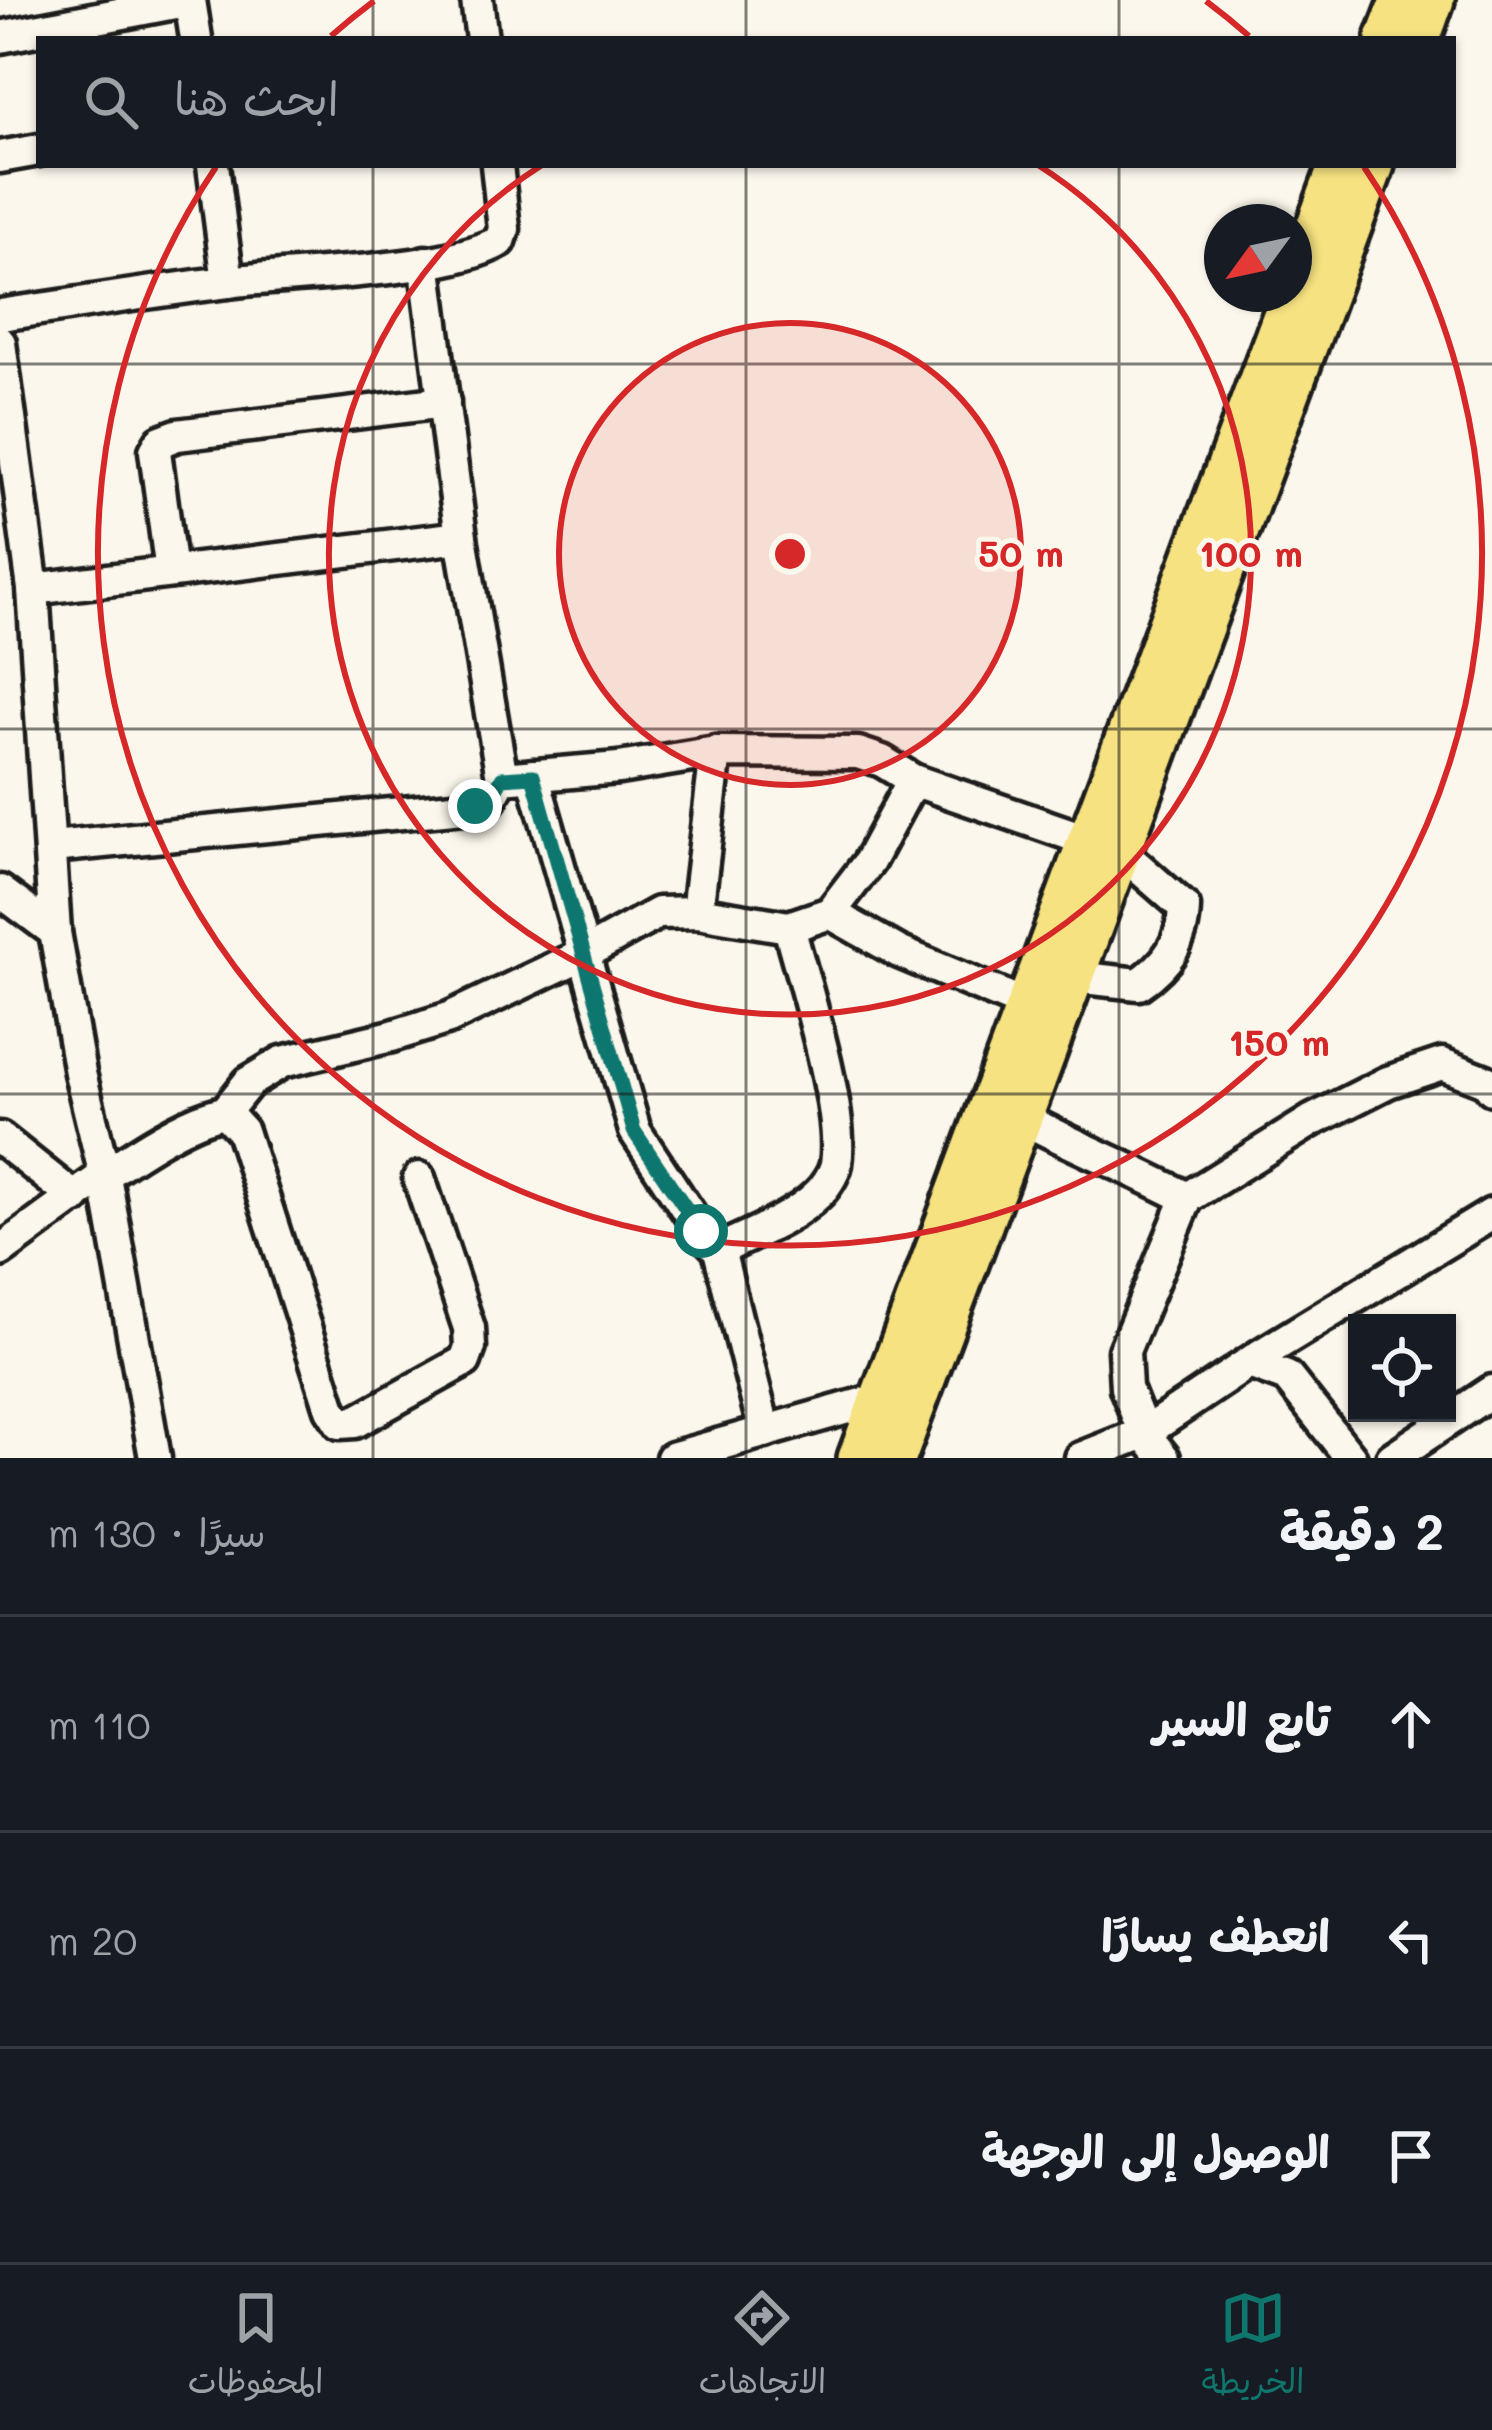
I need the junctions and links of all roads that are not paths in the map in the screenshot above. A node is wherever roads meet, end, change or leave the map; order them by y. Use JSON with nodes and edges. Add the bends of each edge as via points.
{"nodes":[{"id":1,"x":477,"y":0,"type":"edge"},
{"id":2,"x":1401,"y":0,"type":"edge"},
{"id":3,"x":1434,"y":0,"type":"edge"},
{"id":4,"x":196,"y":36,"type":"edge"},
{"id":5,"x":478,"y":36,"type":"edge"},
{"id":6,"x":1387,"y":36,"type":"edge"},
{"id":7,"x":1421,"y":36,"type":"edge"},
{"id":8,"x":0,"y":37,"type":"edge"},
{"id":9,"x":36,"y":151,"type":"edge"},
{"id":10,"x":0,"y":157,"type":"edge"},
{"id":11,"x":213,"y":168,"type":"edge"},
{"id":12,"x":496,"y":168,"type":"edge"},
{"id":13,"x":1339,"y":168,"type":"edge"},
{"id":14,"x":1373,"y":168,"type":"edge"},
{"id":15,"x":1312,"y":239,"type":"edge"},
{"id":16,"x":425,"y":262,"type":"junction"},
{"id":17,"x":227,"y":282,"type":"junction"},
{"id":18,"x":1286,"y":312,"type":"edge"},
{"id":19,"x":0,"y":315,"type":"edge"},
{"id":20,"x":0,"y":343,"type":"edge"},
{"id":21,"x":3,"y":384,"type":"edge"},
{"id":22,"x":444,"y":402,"type":"junction"},
{"id":23,"x":461,"y":537,"type":"junction"},
{"id":24,"x":171,"y":572,"type":"junction"},
{"id":25,"x":33,"y":589,"type":"junction"},
{"id":26,"x":716,"y":752,"type":"junction"},
{"id":27,"x":518,"y":777,"type":"junction"},
{"id":28,"x":914,"y":780,"type":"junction"},
{"id":29,"x":1104,"y":846,"type":"junction"},
{"id":30,"x":52,"y":847,"type":"junction"},
{"id":31,"x":0,"y":891,"type":"edge"},
{"id":32,"x":698,"y":912,"type":"junction"},
{"id":33,"x":830,"y":913,"type":"junction"},
{"id":34,"x":790,"y":927,"type":"junction"},
{"id":35,"x":55,"y":932,"type":"junction"},
{"id":36,"x":586,"y":953,"type":"junction"},
{"id":37,"x":1074,"y":977,"type":"junction"},
{"id":38,"x":1026,"y":1005,"type":"junction"},
{"id":39,"x":1492,"y":1090,"type":"edge"},
{"id":40,"x":225,"y":1112,"type":"junction"},
{"id":41,"x":1022,"y":1118,"type":"junction"},
{"id":42,"x":0,"y":1138,"type":"edge"},
{"id":43,"x":105,"y":1176,"type":"junction"},
{"id":44,"x":419,"y":1178,"type":"dead end"},
{"id":45,"x":75,"y":1198,"type":"junction"},
{"id":46,"x":1187,"y":1198,"type":"junction"},
{"id":47,"x":1492,"y":1214,"type":"edge"},
{"id":48,"x":719,"y":1250,"type":"junction"},
{"id":49,"x":0,"y":1251,"type":"edge"},
{"id":50,"x":1249,"y":1363,"type":"junction"},
{"id":51,"x":1492,"y":1391,"type":"edge"},
{"id":52,"x":879,"y":1399,"type":"junction"},
{"id":53,"x":765,"y":1432,"type":"junction"},
{"id":54,"x":1144,"y":1433,"type":"junction"},
{"id":55,"x":155,"y":1458,"type":"edge"},
{"id":56,"x":672,"y":1458,"type":"edge"},
{"id":57,"x":858,"y":1458,"type":"edge"},
{"id":58,"x":896,"y":1458,"type":"edge"},
{"id":59,"x":1081,"y":1458,"type":"edge"},
{"id":60,"x":1164,"y":1458,"type":"edge"},
{"id":61,"x":1352,"y":1458,"type":"edge"},
{"id":62,"x":1392,"y":1458,"type":"edge"}],
"edges":[{"from":1,"to":5,"type":"street"},
{"from":2,"to":6,"type":"main road"},
{"from":3,"to":7,"type":"main road"},
{"from":4,"to":8,"type":"street","via":[[190,0]]},
{"from":9,"to":10,"type":"street"},
{"from":11,"to":17,"type":"street"},
{"from":12,"to":16,"type":"street","via":[[500,241]]},
{"from":13,"to":15,"type":"main road"},
{"from":14,"to":29,"type":"main road"},
{"from":16,"to":17,"type":"street"},
{"from":16,"to":22,"type":"street"},
{"from":17,"to":19,"type":"street"},
{"from":18,"to":29,"type":"main road"},
{"from":20,"to":21,"type":"street"},
{"from":21,"to":25,"type":"street"},
{"from":22,"to":23,"type":"street"},
{"from":22,"to":24,"type":"street","via":[[161,441],[155,451]]},
{"from":23,"to":24,"type":"street"},
{"from":23,"to":27,"type":"street"},
{"from":24,"to":25,"type":"street"},
{"from":25,"to":30,"type":"street"},
{"from":26,"to":27,"type":"street"},
{"from":26,"to":28,"type":"street","via":[[858,753]]},
{"from":26,"to":32,"type":"street"},
{"from":27,"to":30,"type":"street","via":[[475,806]]},
{"from":27,"to":36,"type":"street"},
{"from":28,"to":29,"type":"street"},
{"from":28,"to":33,"type":"street"},
{"from":29,"to":37,"type":"main road"},
{"from":29,"to":37,"type":"street","via":[[1184,907],[1184,932],[1161,969],[1139,984]]},
{"from":29,"to":38,"type":"main road"},
{"from":30,"to":35,"type":"street"},
{"from":31,"to":35,"type":"street"},
{"from":32,"to":34,"type":"street"},
{"from":32,"to":36,"type":"street","via":[[658,913]]},
{"from":33,"to":34,"type":"street"},
{"from":33,"to":38,"type":"street"},
{"from":34,"to":48,"type":"street","via":[[828,1083],[836,1169],[818,1195]]},
{"from":35,"to":43,"type":"street"},
{"from":36,"to":40,"type":"street","via":[[448,1018],[282,1062],[249,1082]]},
{"from":36,"to":48,"type":"street","via":[[634,1131]]},
{"from":37,"to":41,"type":"main road"},
{"from":38,"to":52,"type":"main road"},
{"from":39,"to":46,"type":"street","via":[[1442,1064],[1388,1082]]},
{"from":40,"to":43,"type":"street","via":[[201,1116]]},
{"from":40,"to":44,"type":"street","via":[[242,1131],[340,1424],[465,1361],[470,1347]]},
{"from":41,"to":46,"type":"street"},
{"from":41,"to":58,"type":"main road"},
{"from":42,"to":45,"type":"street"},
{"from":43,"to":45,"type":"street"},
{"from":43,"to":55,"type":"street"},
{"from":45,"to":49,"type":"street"},
{"from":46,"to":54,"type":"street","via":[[1124,1351],[1126,1388]]},
{"from":47,"to":50,"type":"street"},
{"from":48,"to":53,"type":"street"},
{"from":50,"to":54,"type":"street"},
{"from":50,"to":61,"type":"street","via":[[1287,1378]]},
{"from":51,"to":62,"type":"street"},
{"from":52,"to":53,"type":"street"},
{"from":52,"to":57,"type":"main road"},
{"from":53,"to":56,"type":"street"},
{"from":54,"to":59,"type":"street"},
{"from":54,"to":60,"type":"street"}]}
